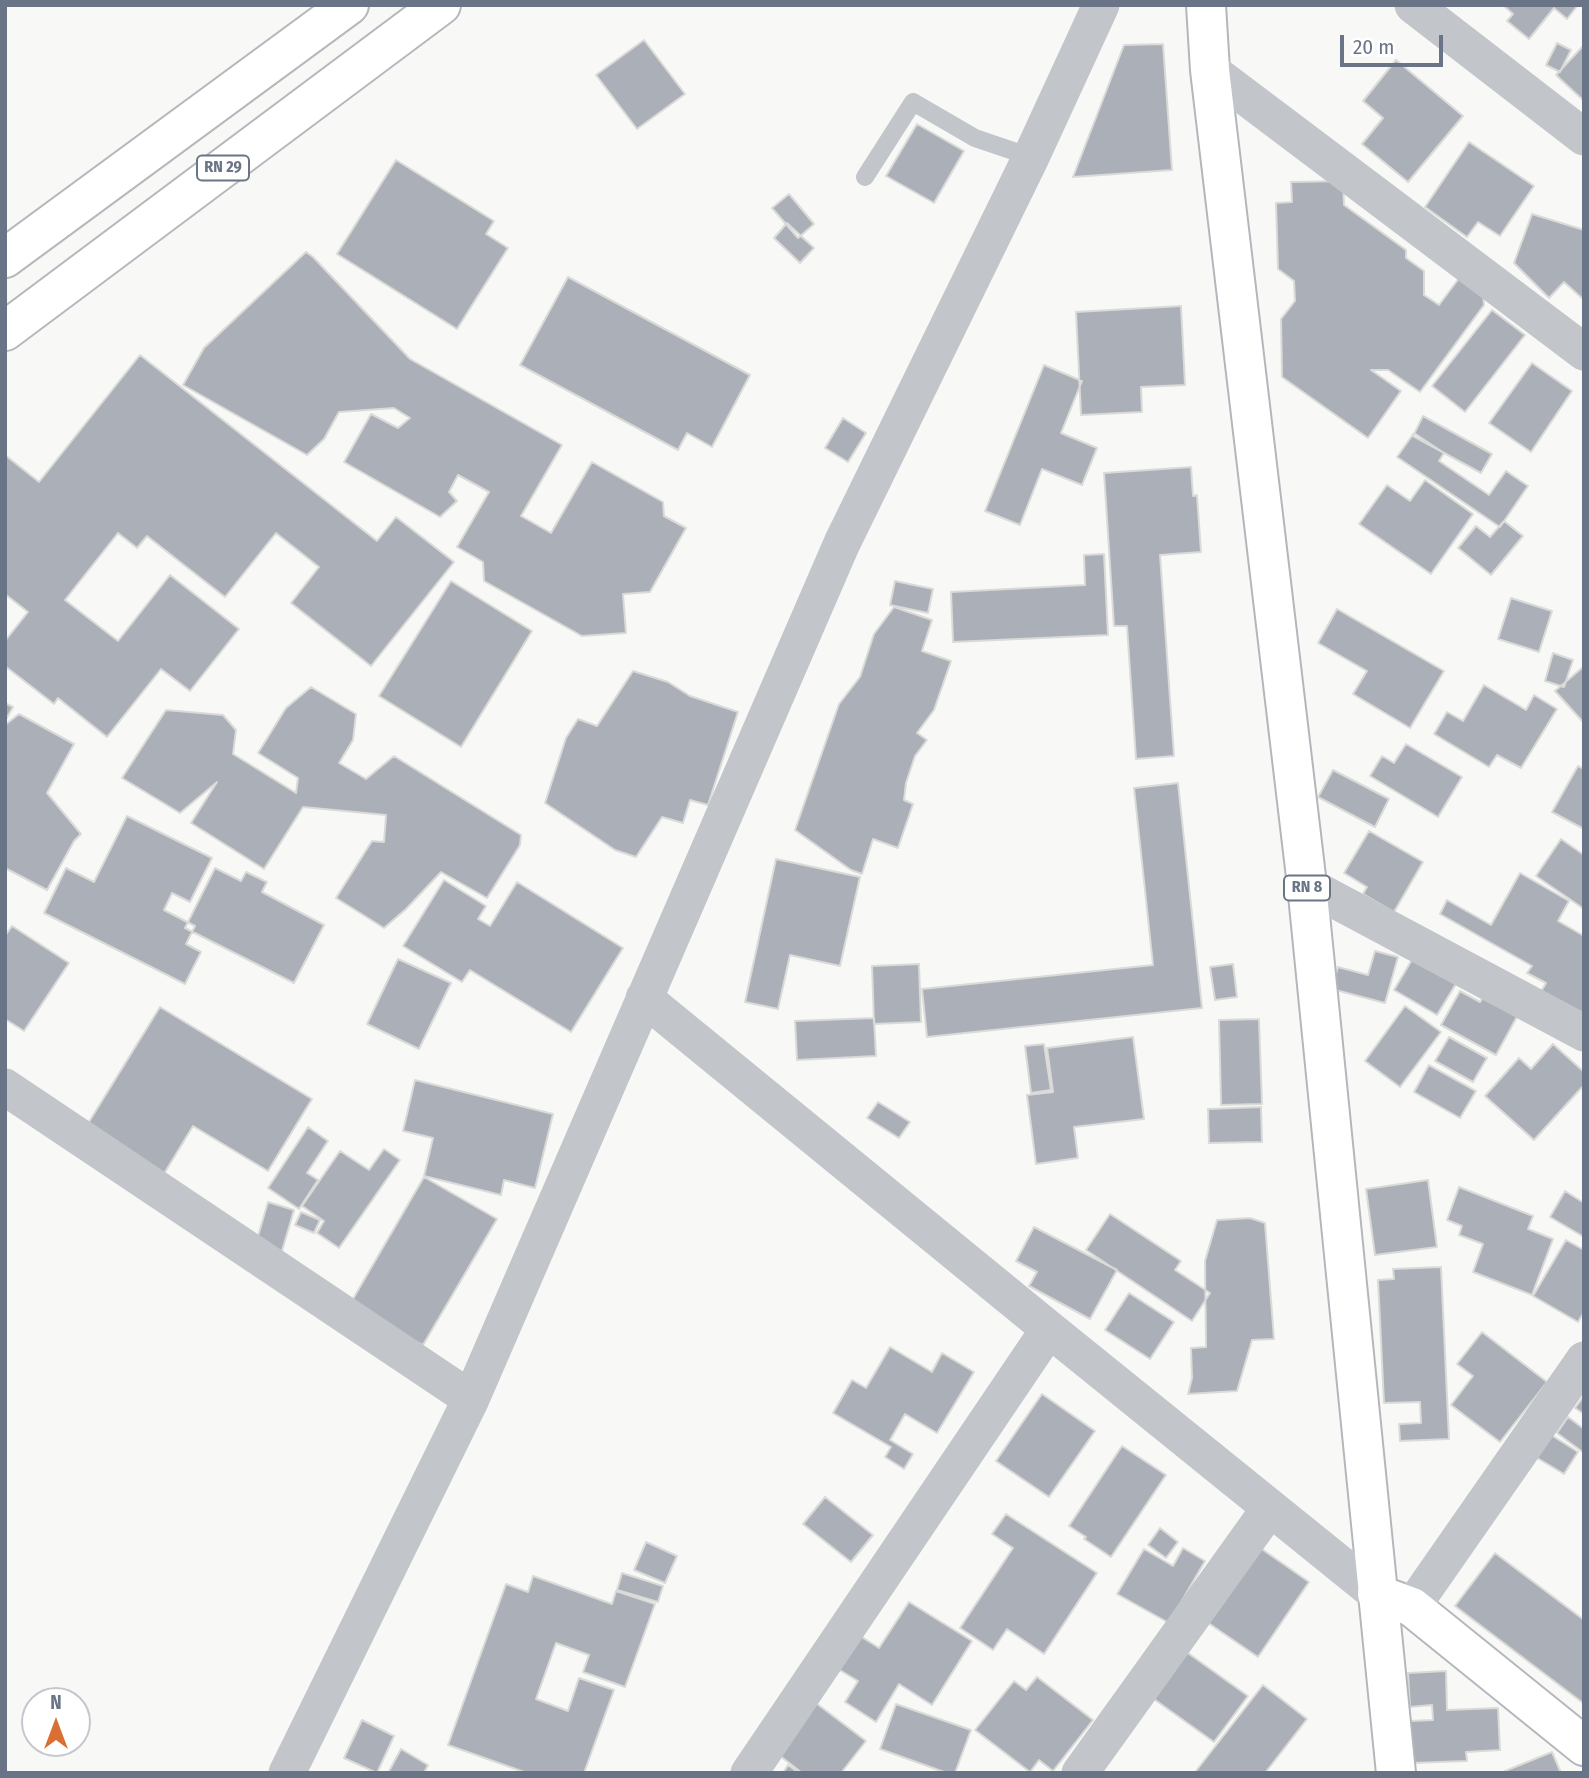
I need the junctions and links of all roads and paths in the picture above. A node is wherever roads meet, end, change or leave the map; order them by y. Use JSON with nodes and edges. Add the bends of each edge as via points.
{"nodes":[{"id":1,"x":349,"y":5,"type":"edge"},
{"id":2,"x":441,"y":5,"type":"edge"},
{"id":3,"x":1101,"y":5,"type":"edge"},
{"id":4,"x":1206,"y":5,"type":"edge"},
{"id":5,"x":1413,"y":5,"type":"edge"},
{"id":6,"x":1210,"y":70,"type":"junction"},
{"id":7,"x":1584,"y":137,"type":"edge"},
{"id":8,"x":1031,"y":156,"type":"junction"},
{"id":9,"x":865,"y":177,"type":"dead end"},
{"id":10,"x":5,"y":258,"type":"edge"},
{"id":11,"x":5,"y":331,"type":"edge"},
{"id":12,"x":1584,"y":352,"type":"edge"},
{"id":13,"x":1307,"y":885,"type":"junction"},
{"id":14,"x":644,"y":998,"type":"junction"},
{"id":15,"x":1584,"y":1033,"type":"edge"},
{"id":16,"x":5,"y":1087,"type":"edge"},
{"id":17,"x":1049,"y":1329,"type":"junction"},
{"id":18,"x":1584,"y":1360,"type":"edge"},
{"id":19,"x":471,"y":1399,"type":"junction"},
{"id":20,"x":1270,"y":1508,"type":"junction"},
{"id":21,"x":1394,"y":1601,"type":"junction"},
{"id":22,"x":1584,"y":1746,"type":"edge"},
{"id":23,"x":288,"y":1773,"type":"edge"},
{"id":24,"x":750,"y":1773,"type":"edge"},
{"id":25,"x":1080,"y":1773,"type":"edge"},
{"id":26,"x":1396,"y":1773,"type":"edge"}],
"edges":[{"from":1,"to":10,"type":"main road"},
{"from":2,"to":11,"type":"main road","number":"RN 29"},
{"from":3,"to":8,"type":"street"},
{"from":4,"to":6,"type":"main road","number":"RN 8"},
{"from":5,"to":7,"type":"street"},
{"from":6,"to":12,"type":"street"},
{"from":6,"to":13,"type":"main road","number":"RN 8"},
{"from":8,"to":9,"type":"lane","via":[[975,138],[913,102]]},
{"from":8,"to":14,"type":"street","via":[[842,543]]},
{"from":13,"to":15,"type":"street"},
{"from":13,"to":21,"type":"main road","number":"RN 8"},
{"from":14,"to":17,"type":"street"},
{"from":14,"to":19,"type":"street"},
{"from":16,"to":19,"type":"street"},
{"from":17,"to":20,"type":"street"},
{"from":17,"to":24,"type":"street"},
{"from":18,"to":21,"type":"street"},
{"from":19,"to":23,"type":"street"},
{"from":20,"to":21,"type":"street"},
{"from":20,"to":25,"type":"street"},
{"from":21,"to":22,"type":"main road"},
{"from":21,"to":26,"type":"main road","number":"RN 8"}]}
